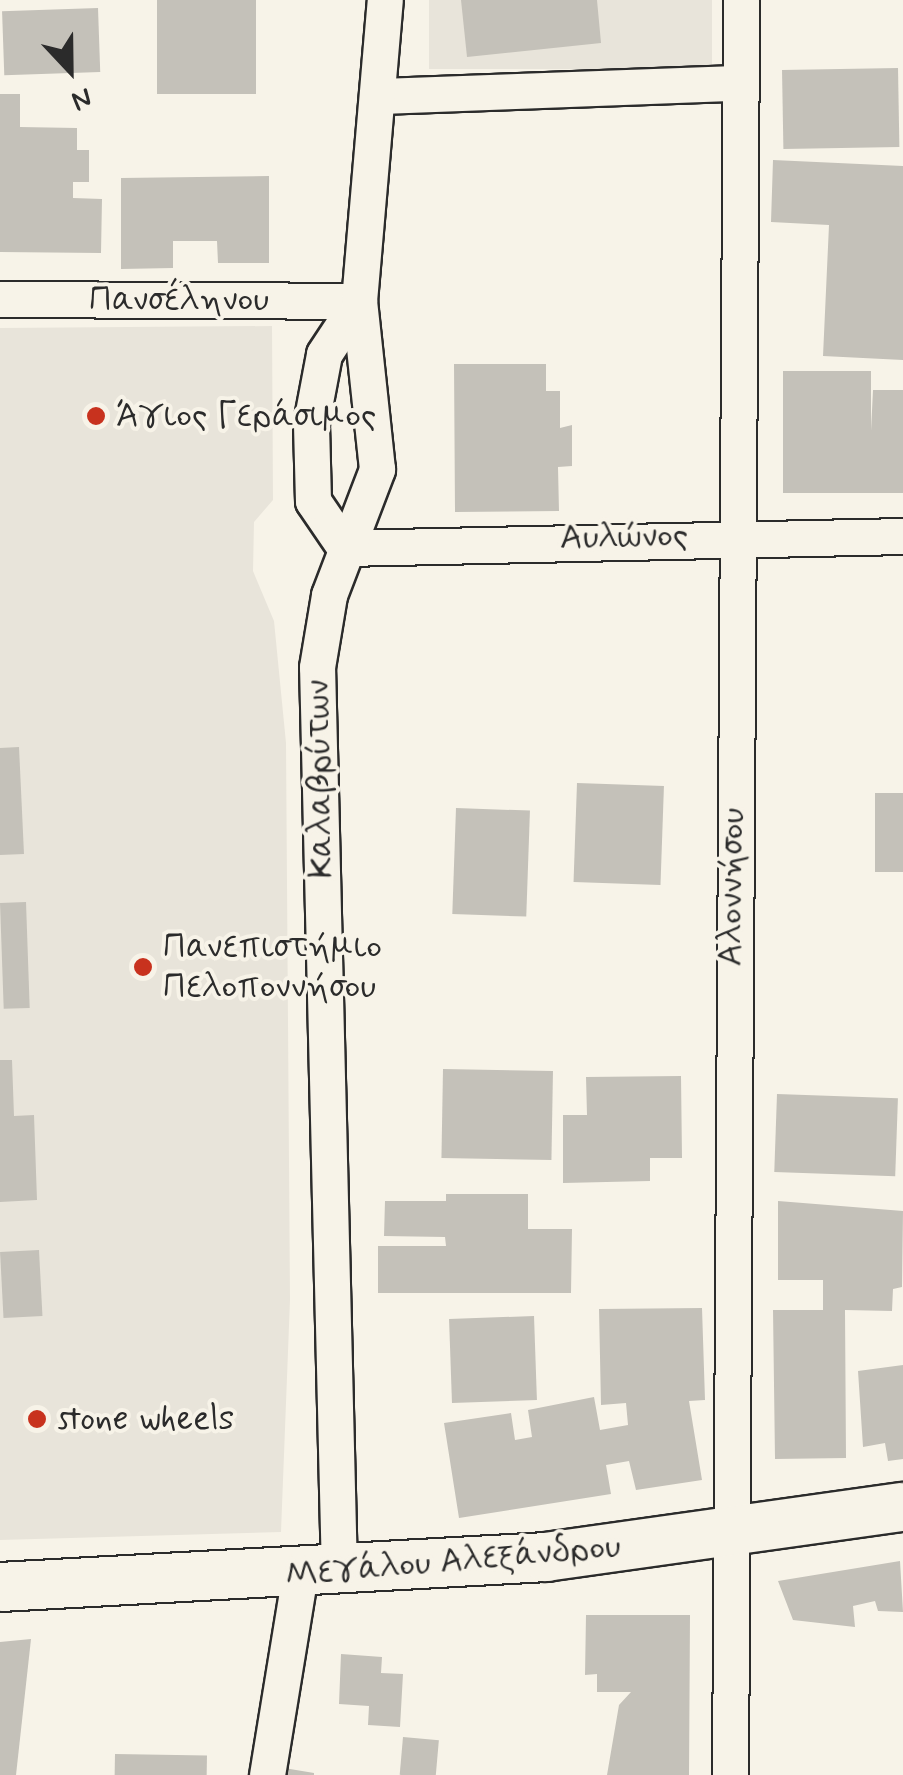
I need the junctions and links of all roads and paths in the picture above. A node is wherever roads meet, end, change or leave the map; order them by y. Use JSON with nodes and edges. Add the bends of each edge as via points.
{"nodes":[{"id":1,"x":385,"y":0,"type":"edge"},
{"id":2,"x":740,"y":0,"type":"edge"},
{"id":3,"x":739,"y":83,"type":"junction"},
{"id":4,"x":378,"y":96,"type":"junction"},
{"id":5,"x":0,"y":299,"type":"edge"},
{"id":6,"x":359,"y":301,"type":"junction"},
{"id":7,"x":736,"y":536,"type":"junction"},
{"id":8,"x":903,"y":536,"type":"edge"},
{"id":9,"x":345,"y":548,"type":"junction"},
{"id":10,"x":903,"y":1507,"type":"edge"},
{"id":11,"x":730,"y":1534,"type":"junction"},
{"id":12,"x":320,"y":1573,"type":"junction"},
{"id":13,"x":0,"y":1587,"type":"edge"},
{"id":14,"x":267,"y":1775,"type":"edge"},
{"id":15,"x":730,"y":1775,"type":"edge"}],
"edges":[{"from":1,"to":4,"type":"street","name":"Καλαβρύτων"},
{"from":2,"to":3,"type":"street","name":"Αλοννήσου"},
{"from":3,"to":4,"type":"street"},
{"from":3,"to":7,"type":"street","name":"Αλοννήσου"},
{"from":4,"to":6,"type":"street","name":"Καλαβρύτων"},
{"from":5,"to":6,"type":"street","name":"Πανσέληνου"},
{"from":6,"to":9,"type":"street","name":"Καλαβρύτων","via":[[379,444],[370,500]]},
{"from":6,"to":9,"type":"street","via":[[324,354],[311,424],[313,501]]},
{"from":7,"to":8,"type":"street","name":"Αυλώνος"},
{"from":7,"to":9,"type":"street","name":"Αυλώνος"},
{"from":7,"to":11,"type":"street","name":"Αλοννήσου"},
{"from":9,"to":12,"type":"street","name":"Καλαβρύτων","via":[[323,617],[317,700]]},
{"from":10,"to":11,"type":"main road","name":"Μεγάλου Αλεξάνδρου"},
{"from":11,"to":12,"type":"main road","name":"Μεγάλου Αλεξάνδρου"},
{"from":11,"to":15,"type":"street","name":"Αλοννήσου"},
{"from":12,"to":13,"type":"main road","name":"Μεγάλου Αλεξάνδρου"},
{"from":12,"to":14,"type":"street","name":"Καλαβρύτων"}]}
